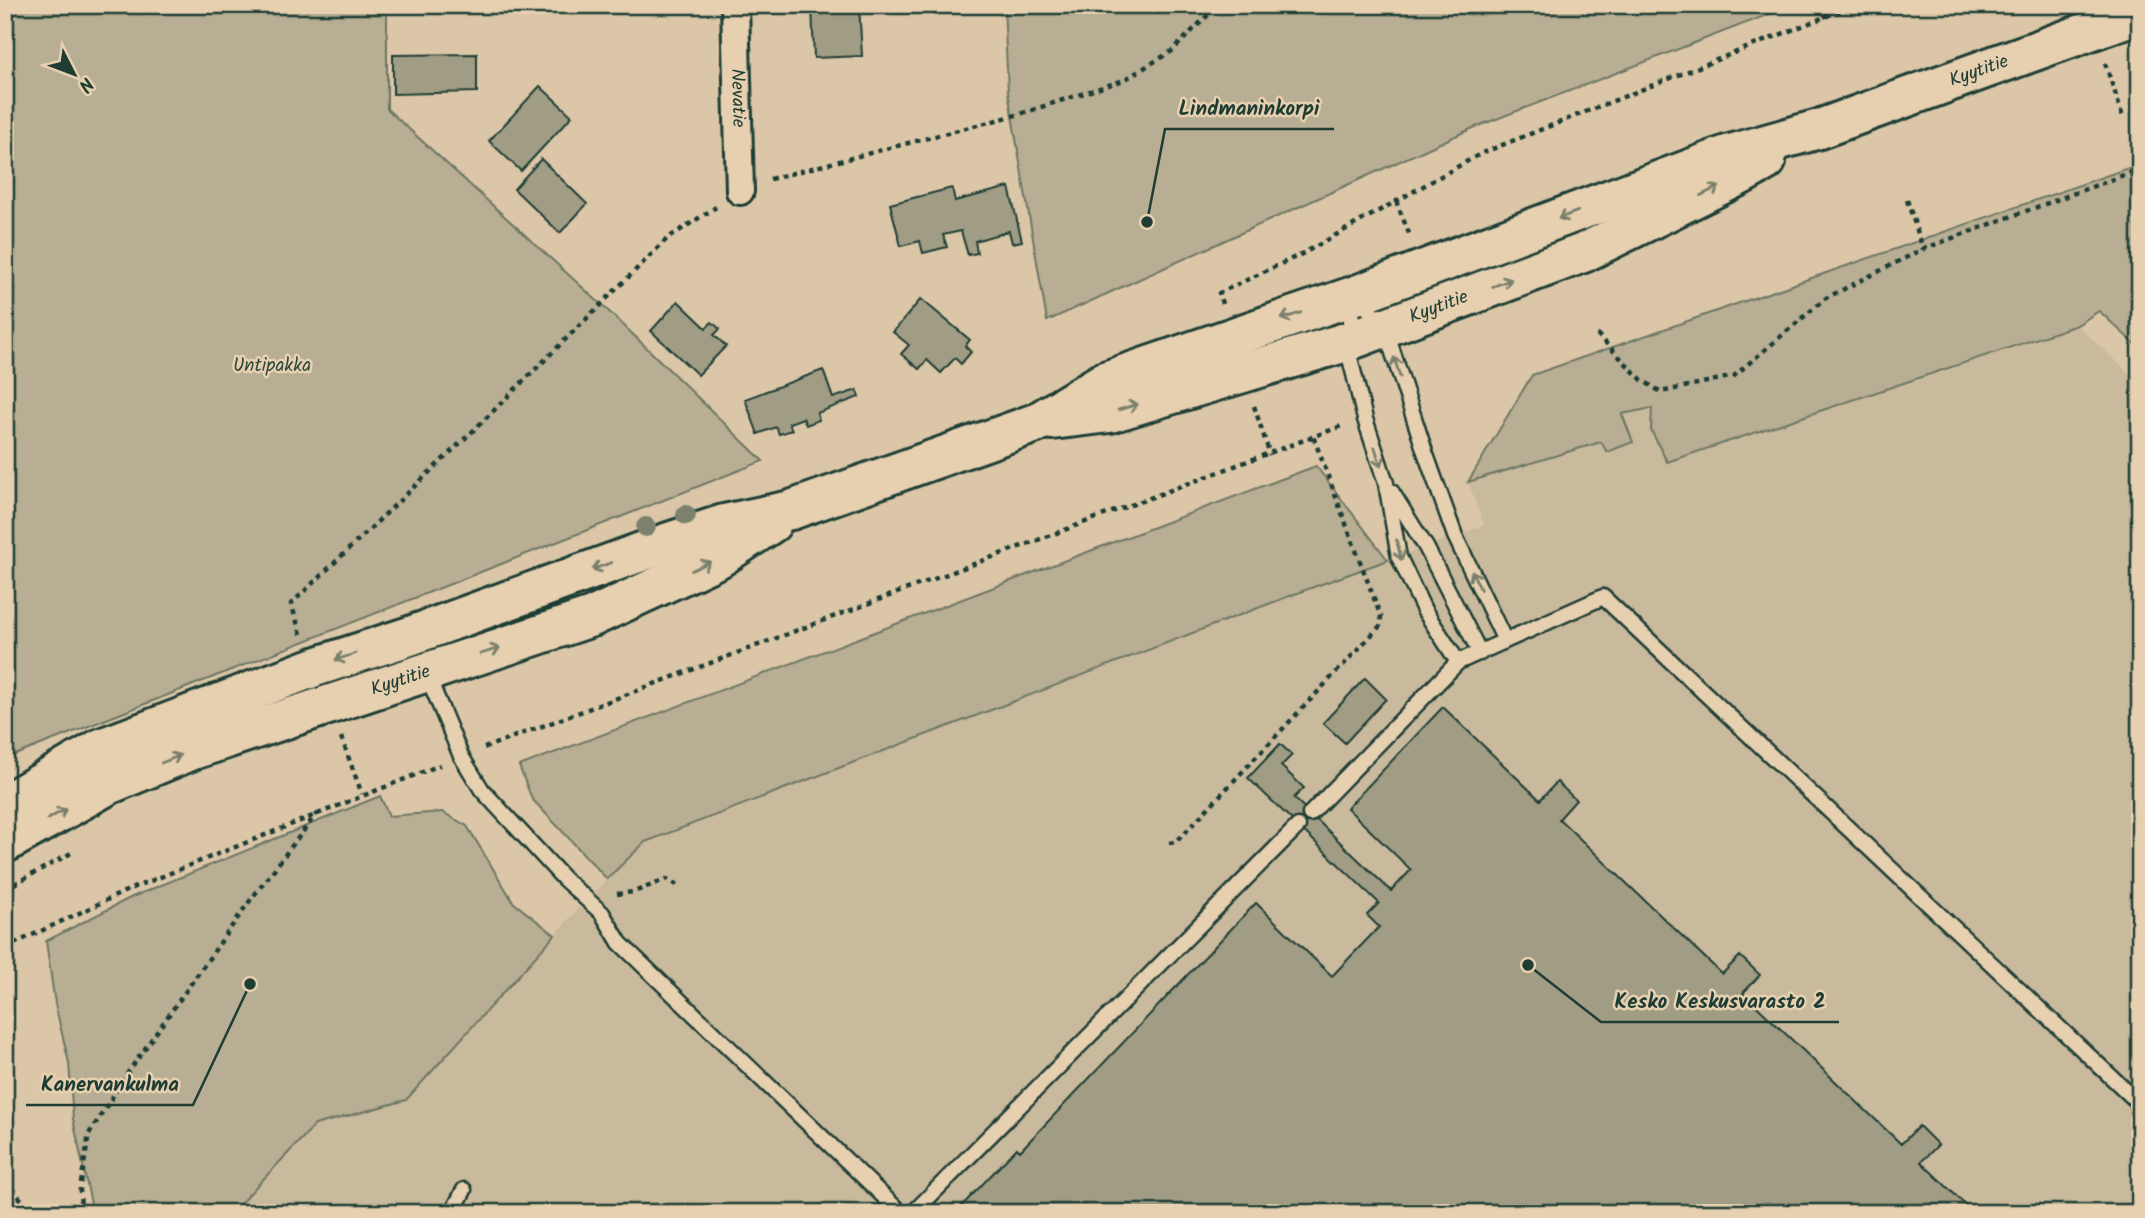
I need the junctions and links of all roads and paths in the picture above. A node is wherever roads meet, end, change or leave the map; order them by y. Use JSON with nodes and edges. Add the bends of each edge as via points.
{"nodes":[{"id":1,"x":735,"y":5,"type":"edge"},
{"id":2,"x":1218,"y":5,"type":"edge"},
{"id":3,"x":1819,"y":5,"type":"edge"},
{"id":4,"x":1856,"y":5,"type":"edge"},
{"id":5,"x":2140,"y":13,"type":"edge"},
{"id":6,"x":1827,"y":19,"type":"junction"},
{"id":7,"x":2094,"y":29,"type":"junction"},
{"id":8,"x":2124,"y":120,"type":"dead end"},
{"id":9,"x":1819,"y":129,"type":"junction"},
{"id":10,"x":2140,"y":169,"type":"edge"},
{"id":11,"x":740,"y":191,"type":"junction"},
{"id":12,"x":1907,"y":201,"type":"dead end"},
{"id":13,"x":1923,"y":249,"type":"junction"},
{"id":14,"x":1219,"y":293,"type":"dead end"},
{"id":15,"x":1356,"y":295,"type":"junction"},
{"id":16,"x":1385,"y":328,"type":"junction"},
{"id":17,"x":1597,"y":334,"type":"dead end"},
{"id":18,"x":1346,"y":342,"type":"junction"},
{"id":19,"x":1365,"y":419,"type":"junction"},
{"id":20,"x":1037,"y":423,"type":"junction"},
{"id":21,"x":1313,"y":436,"type":"junction"},
{"id":22,"x":1386,"y":483,"type":"junction"},
{"id":23,"x":291,"y":604,"type":"dead end"},
{"id":24,"x":1505,"y":641,"type":"junction"},
{"id":25,"x":1480,"y":653,"type":"junction"},
{"id":26,"x":418,"y":654,"type":"junction"},
{"id":27,"x":1458,"y":663,"type":"junction"},
{"id":28,"x":486,"y":747,"type":"junction"},
{"id":29,"x":461,"y":756,"type":"junction"},
{"id":30,"x":492,"y":756,"type":"dead end"},
{"id":31,"x":5,"y":804,"type":"edge"},
{"id":32,"x":318,"y":813,"type":"junction"},
{"id":33,"x":1310,"y":814,"type":"dead end"},
{"id":34,"x":1298,"y":826,"type":"dead end"},
{"id":35,"x":5,"y":843,"type":"edge"},
{"id":36,"x":1170,"y":843,"type":"dead end"},
{"id":37,"x":73,"y":852,"type":"dead end"},
{"id":38,"x":677,"y":885,"type":"dead end"},
{"id":39,"x":5,"y":889,"type":"edge"},
{"id":40,"x":606,"y":895,"type":"dead end"},
{"id":41,"x":5,"y":948,"type":"edge"},
{"id":42,"x":2140,"y":1104,"type":"edge"},
{"id":43,"x":5,"y":1181,"type":"edge"},
{"id":44,"x":464,"y":1190,"type":"dead end"},
{"id":45,"x":33,"y":1213,"type":"edge"},
{"id":46,"x":81,"y":1213,"type":"edge"},
{"id":47,"x":452,"y":1213,"type":"edge"},
{"id":48,"x":901,"y":1213,"type":"edge"},
{"id":49,"x":914,"y":1213,"type":"edge"}],
"edges":[{"from":1,"to":11,"type":"street","name":"Nevatie"},
{"from":2,"to":11,"type":"path","via":[[1172,51],[1124,80],[1020,114],[782,174]]},
{"from":3,"to":6,"type":"path"},
{"from":4,"to":6,"type":"path"},
{"from":5,"to":7,"type":"main road","name":"Kyytitie"},
{"from":6,"to":14,"type":"path","via":[[1482,153],[1304,253]]},
{"from":7,"to":8,"type":"path"},
{"from":7,"to":9,"type":"main road","name":"Kyytitie"},
{"from":9,"to":15,"type":"main road","name":"Kyytitie","one_way":true,"via":[[1727,155]]},
{"from":16,"to":9,"type":"main road","name":"Kyytitie","one_way":true,"via":[[1583,253],[1741,175]]},
{"from":10,"to":13,"type":"path"},
{"from":11,"to":23,"type":"path","via":[[668,238]]},
{"from":12,"to":13,"type":"path"},
{"from":13,"to":17,"type":"path","via":[[1826,298],[1734,376],[1661,392],[1642,380]]},
{"from":15,"to":16,"type":"lane"},
{"from":15,"to":18,"type":"lane"},
{"from":15,"to":20,"type":"main road","name":"Kyytitie","one_way":true,"via":[[1105,381]]},
{"from":16,"to":18,"type":"main road","name":"Kyytitie"},
{"from":24,"to":16,"type":"lane","one_way":true,"via":[[1455,536]]},
{"from":18,"to":19,"type":"lane"},
{"from":20,"to":18,"type":"main road","name":"Kyytitie","one_way":true,"via":[[1110,413]]},
{"from":19,"to":21,"type":"path"},
{"from":19,"to":22,"type":"lane","one_way":true},
{"from":20,"to":26,"type":"main road","name":"Kyytitie","via":[[791,510],[678,539]]},
{"from":21,"to":28,"type":"path"},
{"from":21,"to":36,"type":"path","via":[[1381,617],[1380,626],[1177,842]]},
{"from":22,"to":25,"type":"lane","via":[[1426,547]]},
{"from":22,"to":27,"type":"lane","one_way":true,"via":[[1399,557],[1424,610]]},
{"from":24,"to":25,"type":"lane"},
{"from":24,"to":42,"type":"lane","via":[[1603,597]]},
{"from":25,"to":27,"type":"lane"},
{"from":26,"to":29,"type":"lane"},
{"from":26,"to":31,"type":"main road","name":"Kyytitie","one_way":true,"via":[[315,667],[101,748]]},
{"from":35,"to":26,"type":"main road","name":"Kyytitie","one_way":true,"via":[[108,785]]},
{"from":27,"to":33,"type":"lane"},
{"from":28,"to":29,"type":"path"},
{"from":28,"to":30,"type":"path"},
{"from":29,"to":32,"type":"path"},
{"from":29,"to":48,"type":"lane","via":[[482,790],[602,914],[620,943]]},
{"from":32,"to":41,"type":"path","via":[[128,890]]},
{"from":32,"to":46,"type":"path","via":[[241,913],[89,1134]]},
{"from":34,"to":49,"type":"lane"},
{"from":37,"to":39,"type":"path"},
{"from":38,"to":40,"type":"path","via":[[667,879],[634,892]]},
{"from":43,"to":45,"type":"path"},
{"from":44,"to":47,"type":"lane"}]}
